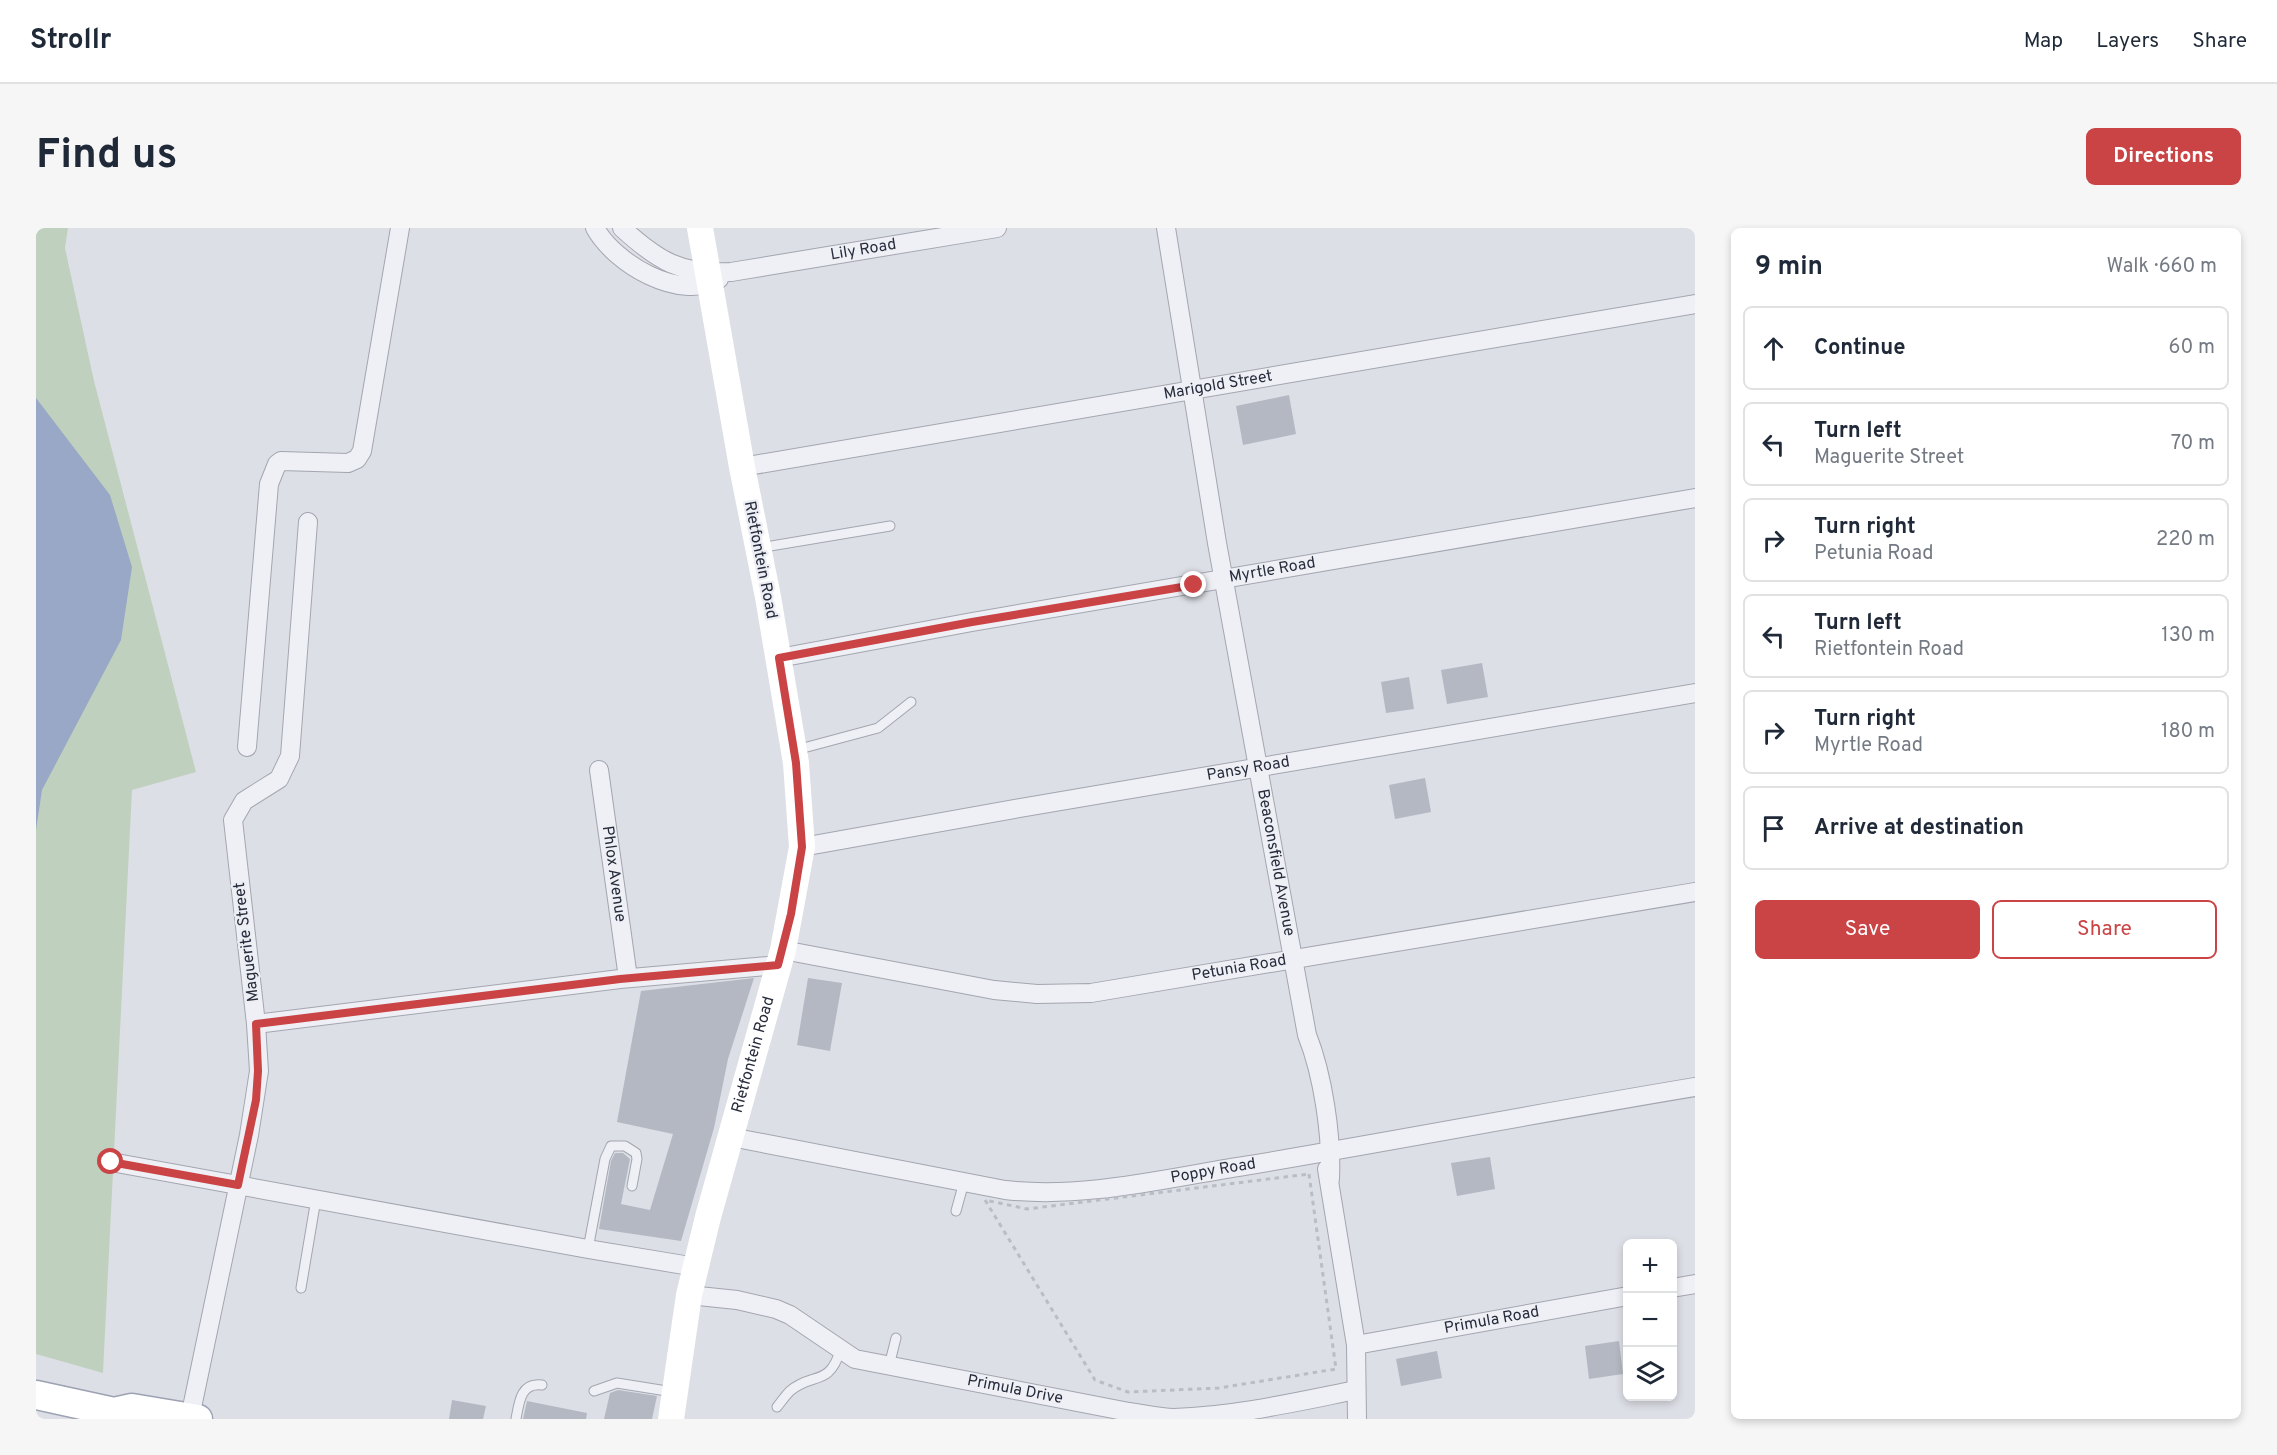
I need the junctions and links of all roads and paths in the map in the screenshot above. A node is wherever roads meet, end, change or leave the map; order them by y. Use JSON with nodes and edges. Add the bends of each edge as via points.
{"nodes":[{"id":1,"x":400,"y":228,"type":"edge"},
{"id":2,"x":595,"y":228,"type":"edge"},
{"id":3,"x":622,"y":228,"type":"edge"},
{"id":4,"x":700,"y":228,"type":"edge"},
{"id":5,"x":997,"y":228,"type":"edge"},
{"id":6,"x":1166,"y":228,"type":"edge"},
{"id":7,"x":716,"y":277,"type":"junction"},
{"id":8,"x":1695,"y":304,"type":"edge"},
{"id":9,"x":1194,"y":388,"type":"junction"},
{"id":10,"x":742,"y":467,"type":"junction"},
{"id":11,"x":1695,"y":498,"type":"edge"},
{"id":12,"x":308,"y":522,"type":"dead end"},
{"id":13,"x":890,"y":526,"type":"dead end"},
{"id":14,"x":758,"y":548,"type":"junction"},
{"id":15,"x":1225,"y":579,"type":"junction"},
{"id":16,"x":779,"y":658,"type":"junction"},
{"id":17,"x":1695,"y":693,"type":"edge"},
{"id":18,"x":911,"y":702,"type":"dead end"},
{"id":19,"x":247,"y":747,"type":"dead end"},
{"id":20,"x":794,"y":750,"type":"junction"},
{"id":21,"x":1258,"y":768,"type":"junction"},
{"id":22,"x":599,"y":770,"type":"dead end"},
{"id":23,"x":802,"y":847,"type":"junction"},
{"id":24,"x":1695,"y":892,"type":"edge"},
{"id":25,"x":780,"y":957,"type":"junction"},
{"id":26,"x":1294,"y":960,"type":"junction"},
{"id":27,"x":628,"y":978,"type":"junction"},
{"id":28,"x":256,"y":1024,"type":"junction"},
{"id":29,"x":1695,"y":1087,"type":"edge"},
{"id":30,"x":731,"y":1137,"type":"junction"},
{"id":31,"x":1327,"y":1152,"type":"junction"},
{"id":32,"x":111,"y":1162,"type":"dead end"},
{"id":33,"x":964,"y":1182,"type":"junction"},
{"id":34,"x":238,"y":1185,"type":"junction"},
{"id":35,"x":632,"y":1186,"type":"dead end"},
{"id":36,"x":316,"y":1199,"type":"junction"},
{"id":37,"x":985,"y":1200,"type":"joint"},
{"id":38,"x":956,"y":1211,"type":"dead end"},
{"id":39,"x":588,"y":1249,"type":"junction"},
{"id":40,"x":696,"y":1267,"type":"junction"},
{"id":41,"x":1695,"y":1284,"type":"edge"},
{"id":42,"x":301,"y":1287,"type":"dead end"},
{"id":43,"x":1677,"y":1287,"type":"edge"},
{"id":44,"x":689,"y":1295,"type":"junction"},
{"id":45,"x":1623,"y":1297,"type":"edge"},
{"id":46,"x":896,"y":1338,"type":"dead end"},
{"id":47,"x":1356,"y":1345,"type":"junction"},
{"id":48,"x":840,"y":1351,"type":"junction"},
{"id":49,"x":889,"y":1366,"type":"junction"},
{"id":50,"x":36,"y":1375,"type":"edge"},
{"id":51,"x":542,"y":1384,"type":"dead end"},
{"id":52,"x":1356,"y":1390,"type":"junction"},
{"id":53,"x":594,"y":1392,"type":"dead end"},
{"id":54,"x":674,"y":1392,"type":"junction"},
{"id":55,"x":36,"y":1395,"type":"edge"},
{"id":56,"x":777,"y":1407,"type":"dead end"},
{"id":57,"x":132,"y":1408,"type":"junction"},
{"id":58,"x":90,"y":1413,"type":"edge"},
{"id":59,"x":194,"y":1418,"type":"edge"},
{"id":60,"x":516,"y":1419,"type":"edge"},
{"id":61,"x":671,"y":1419,"type":"edge"},
{"id":62,"x":1357,"y":1419,"type":"edge"}],
"edges":[{"from":1,"to":19,"type":"street","via":[[362,451],[348,464],[281,461],[269,484]]},
{"from":2,"to":7,"type":"street","via":[[616,255],[637,269],[695,287]]},
{"from":3,"to":7,"type":"street","via":[[662,261]]},
{"from":4,"to":7,"type":"street","name":"Rietfontein Road"},
{"from":5,"to":7,"type":"street","name":"Lily Road"},
{"from":6,"to":9,"type":"street","name":"Beaconsfield Avenue"},
{"from":7,"to":10,"type":"street","name":"Rietfontein Road"},
{"from":8,"to":9,"type":"street","name":"Marigold Street"},
{"from":9,"to":10,"type":"street","name":"Marigold Street"},
{"from":9,"to":15,"type":"street","name":"Beaconsfield Avenue"},
{"from":10,"to":14,"type":"street","name":"Rietfontein Road"},
{"from":11,"to":15,"type":"street","name":"Myrtle Road"},
{"from":12,"to":28,"type":"street","name":"Maguerite Street","via":[[290,756],[279,779],[244,801],[233,820]]},
{"from":13,"to":14,"type":"lane"},
{"from":14,"to":16,"type":"street","name":"Rietfontein Road"},
{"from":15,"to":16,"type":"street","name":"Myrtle Road"},
{"from":15,"to":21,"type":"street","name":"Beaconsfield Avenue"},
{"from":16,"to":20,"type":"street","name":"Rietfontein Road"},
{"from":17,"to":21,"type":"street","name":"Pansy Road"},
{"from":18,"to":20,"type":"lane","via":[[878,728]]},
{"from":20,"to":23,"type":"street","name":"Rietfontein Road"},
{"from":21,"to":23,"type":"street","name":"Pansy Road"},
{"from":21,"to":26,"type":"street","name":"Beaconsfield Avenue"},
{"from":22,"to":27,"type":"street","name":"Phlox Avenue"},
{"from":23,"to":25,"type":"street","name":"Rietfontein Road"},
{"from":24,"to":26,"type":"street","name":"Petunia Road"},
{"from":25,"to":26,"type":"street","name":"Petunia Road","via":[[1037,994],[1091,993]]},
{"from":25,"to":27,"type":"street","name":"Petunia Road"},
{"from":25,"to":30,"type":"street","name":"Rietfontein Road"},
{"from":26,"to":31,"type":"street","name":"Beaconsfield Avenue","via":[[1307,1035],[1306,1062]]},
{"from":27,"to":28,"type":"street","name":"Petunia Road"},
{"from":28,"to":34,"type":"street","name":"Maguerite Street","via":[[256,1100]]},
{"from":29,"to":31,"type":"street","name":"Poppy Road"},
{"from":30,"to":33,"type":"street","name":"Poppy Road"},
{"from":30,"to":40,"type":"street","name":"Rietfontein Road"},
{"from":31,"to":33,"type":"street","name":"Poppy Road","via":[[1061,1192],[1030,1192]]},
{"from":31,"to":47,"type":"street","name":"Beaconsfield Avenue"},
{"from":32,"to":34,"type":"street"},
{"from":33,"to":38,"type":"lane"},
{"from":34,"to":36,"type":"street"},
{"from":34,"to":59,"type":"street","name":"Maguerite Street"},
{"from":35,"to":39,"type":"lane","via":[[636,1153],[625,1146],[611,1146],[604,1159]]},
{"from":36,"to":39,"type":"street"},
{"from":36,"to":42,"type":"lane"},
{"from":37,"to":37,"type":"path","via":[[1095,1380],[1128,1392],[1219,1388],[1336,1369],[1309,1174],[1027,1209]]},
{"from":39,"to":40,"type":"street"},
{"from":40,"to":44,"type":"street","name":"Rietfontein Road"},
{"from":41,"to":43,"type":"street"},
{"from":44,"to":48,"type":"street","name":"Primula Drive","via":[[776,1309]]},
{"from":44,"to":54,"type":"street","name":"Rietfontein Road"},
{"from":45,"to":47,"type":"street","name":"Primula Road"},
{"from":46,"to":49,"type":"lane"},
{"from":47,"to":52,"type":"street","name":"Beaconsfield Avenue"},
{"from":48,"to":49,"type":"street","name":"Primula Drive","via":[[855,1359]]},
{"from":48,"to":56,"type":"lane","via":[[835,1367],[790,1390]]},
{"from":49,"to":52,"type":"street","name":"Primula Drive","via":[[1172,1418],[1266,1408]]},
{"from":50,"to":57,"type":"main road","via":[[115,1397]]},
{"from":51,"to":60,"type":"lane","via":[[527,1387]]},
{"from":52,"to":62,"type":"street","name":"Beaconsfield Avenue"},
{"from":53,"to":54,"type":"lane","via":[[617,1383]]},
{"from":54,"to":61,"type":"street","name":"Rietfontein Road"},
{"from":55,"to":58,"type":"main road"},
{"from":57,"to":58,"type":"main road"},
{"from":57,"to":59,"type":"main road"}]}
